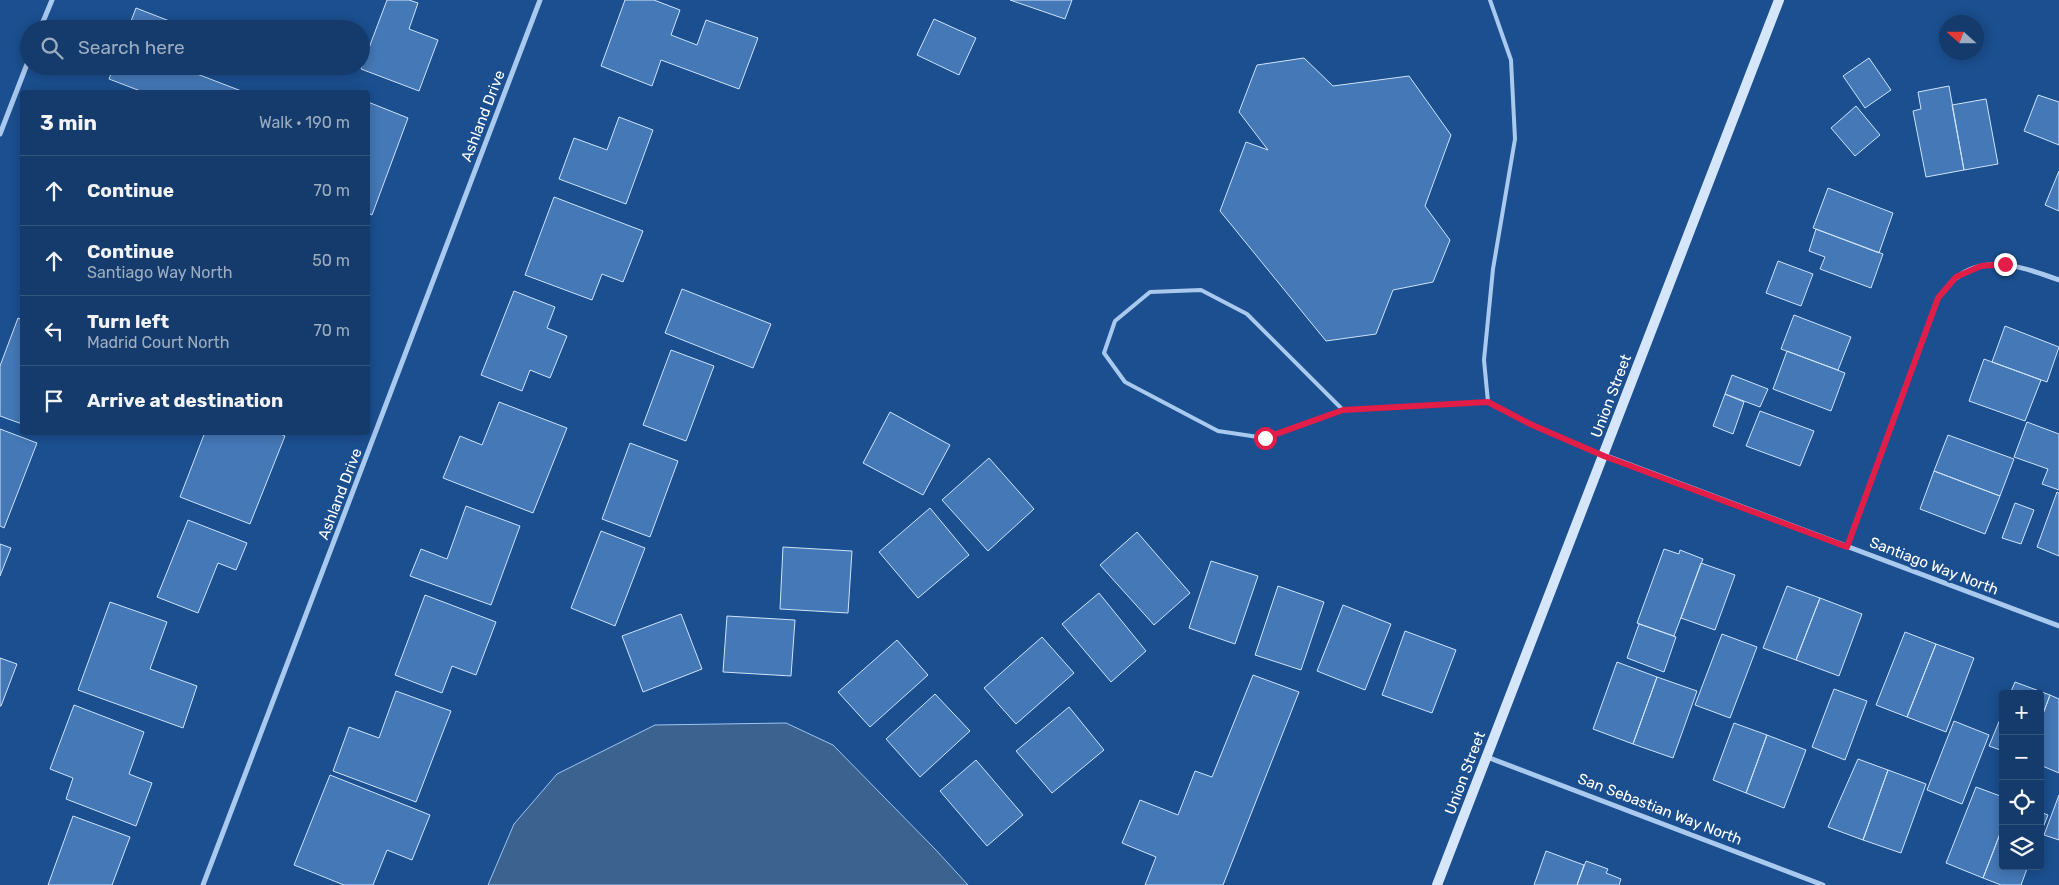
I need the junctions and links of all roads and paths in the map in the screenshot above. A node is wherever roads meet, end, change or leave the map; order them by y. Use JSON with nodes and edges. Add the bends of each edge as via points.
{"nodes":[{"id":1,"x":52,"y":0,"type":"edge"},
{"id":2,"x":540,"y":0,"type":"edge"},
{"id":3,"x":1490,"y":0,"type":"edge"},
{"id":4,"x":1778,"y":0,"type":"edge"},
{"id":5,"x":44,"y":20,"type":"edge"},
{"id":6,"x":23,"y":75,"type":"edge"},
{"id":7,"x":0,"y":134,"type":"edge"},
{"id":8,"x":2059,"y":280,"type":"edge"},
{"id":9,"x":1488,"y":402,"type":"junction"},
{"id":10,"x":1343,"y":410,"type":"junction"},
{"id":11,"x":1604,"y":456,"type":"junction"},
{"id":12,"x":1847,"y":547,"type":"junction"},
{"id":13,"x":2059,"y":626,"type":"edge"},
{"id":14,"x":1488,"y":757,"type":"junction"},
{"id":15,"x":203,"y":885,"type":"edge"},
{"id":16,"x":1437,"y":885,"type":"edge"},
{"id":17,"x":1823,"y":885,"type":"edge"}],
"edges":[{"from":1,"to":5,"type":"street"},
{"from":2,"to":15,"type":"street","name":"Ashland Drive"},
{"from":3,"to":9,"type":"lane","via":[[1511,60],[1515,138],[1493,269],[1484,360]]},
{"from":4,"to":11,"type":"street","name":"Union Street"},
{"from":6,"to":7,"type":"street"},
{"from":8,"to":12,"type":"street","via":[[2028,268],[2005,264],[1981,266],[1956,277],[1938,298]]},
{"from":9,"to":10,"type":"lane"},
{"from":9,"to":11,"type":"lane"},
{"from":10,"to":10,"type":"lane","via":[[1247,314],[1202,290],[1150,292],[1115,321],[1104,353],[1125,382],[1218,431],[1265,438]]},
{"from":11,"to":12,"type":"street","name":"Santiago Way North"},
{"from":11,"to":14,"type":"street","name":"Union Street"},
{"from":12,"to":13,"type":"street","name":"Santiago Way North"},
{"from":14,"to":16,"type":"street","name":"Union Street"},
{"from":14,"to":17,"type":"street","name":"San Sebastian Way North"}]}
